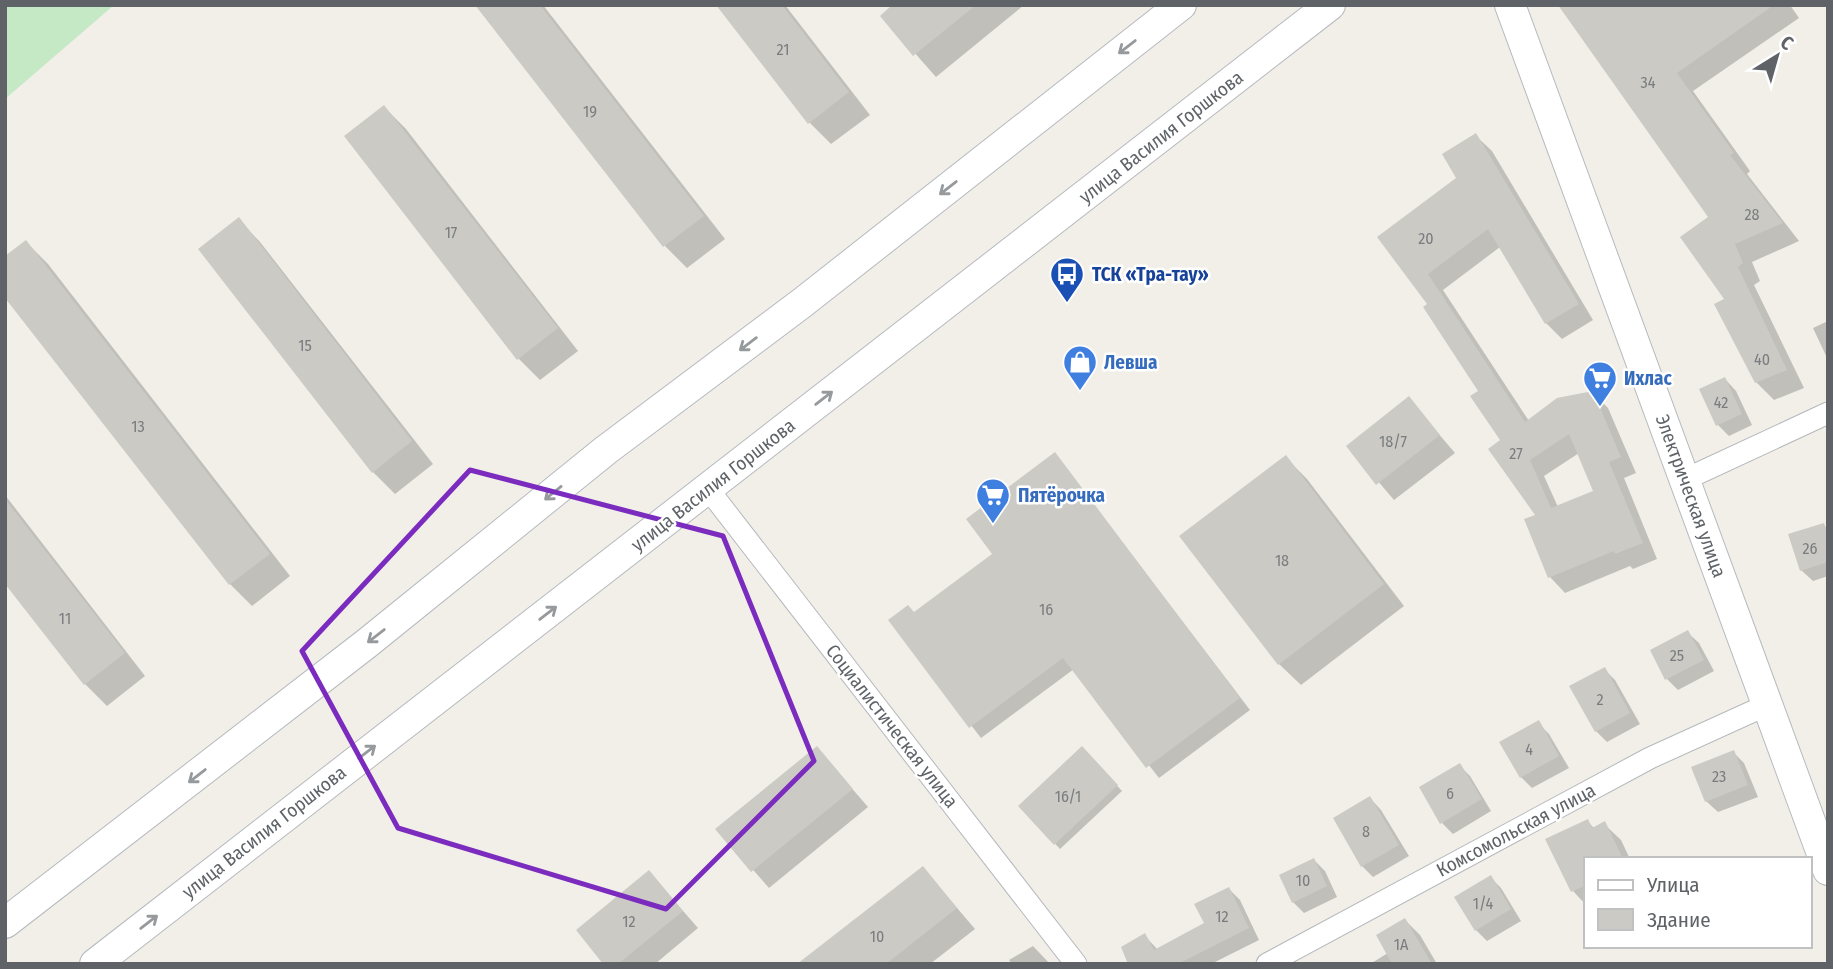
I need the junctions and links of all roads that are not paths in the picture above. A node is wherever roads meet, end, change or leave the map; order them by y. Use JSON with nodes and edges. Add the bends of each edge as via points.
{"nodes":[{"id":1,"x":1181,"y":5,"type":"edge"},
{"id":2,"x":1330,"y":5,"type":"edge"},
{"id":3,"x":1510,"y":5,"type":"edge"},
{"id":4,"x":1828,"y":413,"type":"edge"},
{"id":5,"x":1686,"y":479,"type":"junction"},
{"id":6,"x":708,"y":489,"type":"junction"},
{"id":7,"x":1769,"y":704,"type":"junction"},
{"id":8,"x":1828,"y":870,"type":"edge"},
{"id":9,"x":5,"y":923,"type":"edge"},
{"id":10,"x":95,"y":964,"type":"edge"},
{"id":11,"x":1076,"y":964,"type":"edge"},
{"id":12,"x":1267,"y":964,"type":"edge"}],
"edges":[{"from":1,"to":9,"type":"main road","one_way":true},
{"from":6,"to":2,"type":"main road","name":"улица Василия Горшкова","one_way":true},
{"from":3,"to":5,"type":"main road","name":"Электрическая улица"},
{"from":4,"to":5,"type":"street"},
{"from":5,"to":7,"type":"main road","name":"Электрическая улица"},
{"from":10,"to":6,"type":"main road","name":"улица Василия Горшкова","one_way":true},
{"from":6,"to":11,"type":"street","name":"Социалистическая улица"},
{"from":7,"to":8,"type":"main road","name":"Электрическая улица"},
{"from":7,"to":12,"type":"street","name":"Комсомольская улица","via":[[1650,758]]}]}
